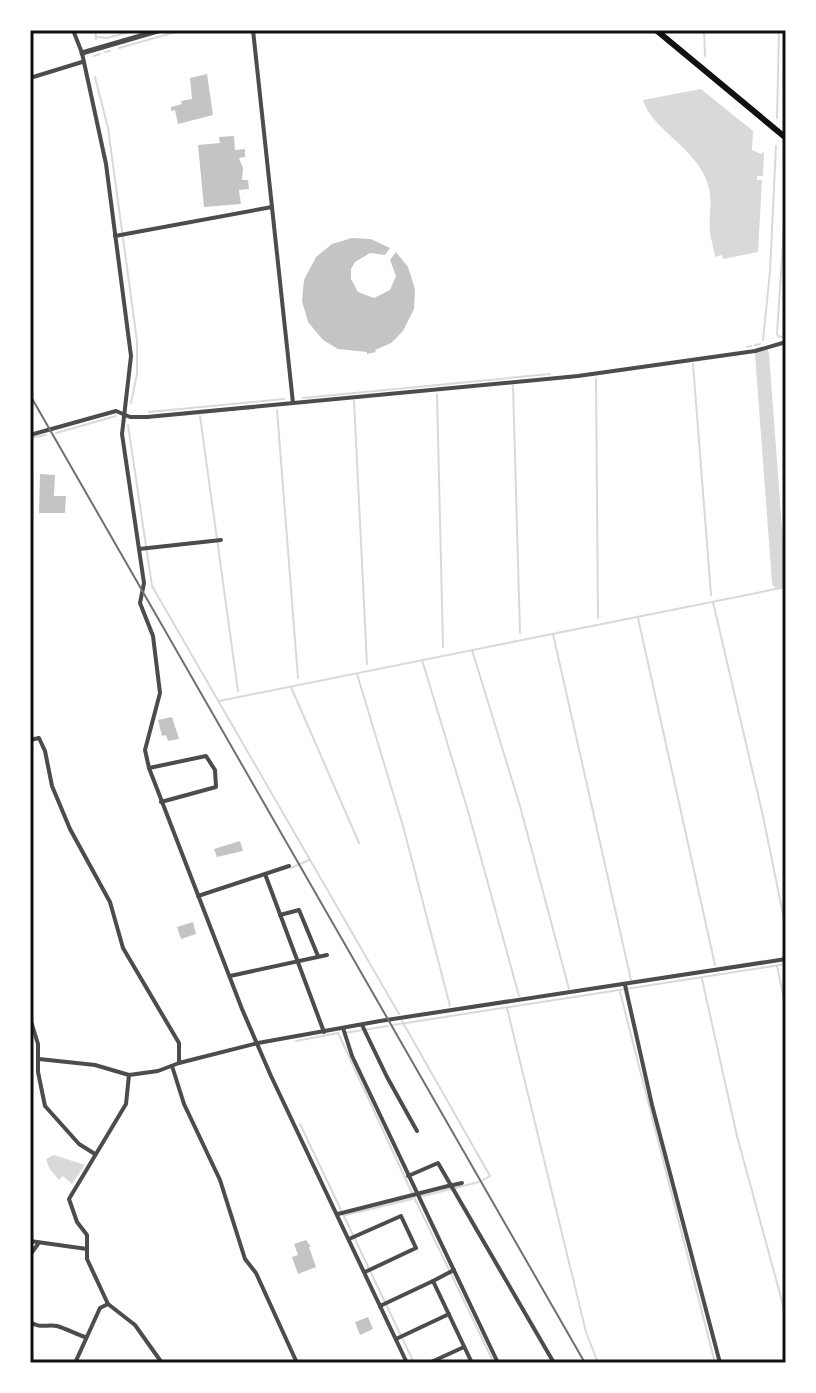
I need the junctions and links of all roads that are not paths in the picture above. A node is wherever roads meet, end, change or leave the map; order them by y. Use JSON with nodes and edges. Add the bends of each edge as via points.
{"nodes":[{"id":1,"x":73,"y":30,"type":"edge"},
{"id":2,"x":161,"y":30,"type":"edge"},
{"id":3,"x":253,"y":30,"type":"edge"},
{"id":4,"x":656,"y":30,"type":"edge"},
{"id":5,"x":82,"y":53,"type":"junction"},
{"id":6,"x":82,"y":62,"type":"junction"},
{"id":7,"x":30,"y":78,"type":"edge"},
{"id":8,"x":786,"y":138,"type":"edge"},
{"id":9,"x":272,"y":207,"type":"junction"},
{"id":10,"x":119,"y":235,"type":"junction"},
{"id":11,"x":786,"y":342,"type":"edge"},
{"id":12,"x":293,"y":403,"type":"junction"},
{"id":13,"x":123,"y":414,"type":"junction"},
{"id":14,"x":30,"y":435,"type":"edge"},
{"id":15,"x":219,"y":540,"type":"dead end"},
{"id":16,"x":143,"y":548,"type":"junction"},
{"id":17,"x":30,"y":740,"type":"edge"},
{"id":18,"x":149,"y":768,"type":"junction"},
{"id":19,"x":161,"y":802,"type":"junction"},
{"id":20,"x":289,"y":866,"type":"dead end"},
{"id":21,"x":265,"y":874,"type":"junction"},
{"id":22,"x":198,"y":896,"type":"junction"},
{"id":23,"x":280,"y":915,"type":"junction"},
{"id":24,"x":327,"y":955,"type":"dead end"},
{"id":25,"x":318,"y":956,"type":"junction"},
{"id":26,"x":786,"y":959,"type":"edge"},
{"id":27,"x":297,"y":961,"type":"junction"},
{"id":28,"x":230,"y":976,"type":"junction"},
{"id":29,"x":626,"y":988,"type":"junction"},
{"id":30,"x":30,"y":1018,"type":"edge"},
{"id":31,"x":364,"y":1028,"type":"junction"},
{"id":32,"x":324,"y":1032,"type":"junction"},
{"id":33,"x":343,"y":1032,"type":"junction"},
{"id":34,"x":258,"y":1043,"type":"junction"},
{"id":35,"x":39,"y":1061,"type":"junction"},
{"id":36,"x":30,"y":1062,"type":"edge"},
{"id":37,"x":179,"y":1063,"type":"junction"},
{"id":38,"x":172,"y":1066,"type":"junction"},
{"id":39,"x":129,"y":1075,"type":"junction"},
{"id":40,"x":417,"y":1131,"type":"dead end"},
{"id":41,"x":95,"y":1154,"type":"junction"},
{"id":42,"x":408,"y":1176,"type":"junction"},
{"id":43,"x":462,"y":1183,"type":"dead end"},
{"id":44,"x":454,"y":1187,"type":"junction"},
{"id":45,"x":419,"y":1196,"type":"junction"},
{"id":46,"x":341,"y":1213,"type":"junction"},
{"id":47,"x":353,"y":1238,"type":"junction"},
{"id":48,"x":30,"y":1241,"type":"edge"},
{"id":49,"x":38,"y":1244,"type":"junction"},
{"id":50,"x":87,"y":1249,"type":"junction"},
{"id":51,"x":30,"y":1255,"type":"edge"},
{"id":52,"x":368,"y":1270,"type":"junction"},
{"id":53,"x":451,"y":1271,"type":"junction"},
{"id":54,"x":433,"y":1281,"type":"junction"},
{"id":55,"x":108,"y":1304,"type":"junction"},
{"id":56,"x":384,"y":1304,"type":"junction"},
{"id":57,"x":449,"y":1314,"type":"junction"},
{"id":58,"x":30,"y":1322,"type":"edge"},
{"id":59,"x":85,"y":1337,"type":"junction"},
{"id":60,"x":400,"y":1337,"type":"junction"},
{"id":61,"x":464,"y":1347,"type":"junction"},
{"id":62,"x":75,"y":1363,"type":"edge"},
{"id":63,"x":162,"y":1363,"type":"edge"},
{"id":64,"x":297,"y":1363,"type":"edge"},
{"id":65,"x":407,"y":1363,"type":"edge"},
{"id":66,"x":429,"y":1363,"type":"edge"},
{"id":67,"x":472,"y":1363,"type":"edge"},
{"id":68,"x":498,"y":1363,"type":"edge"},
{"id":69,"x":554,"y":1363,"type":"edge"},
{"id":70,"x":720,"y":1363,"type":"edge"}],
"edges":[{"from":1,"to":5,"type":"street"},
{"from":2,"to":5,"type":"street"},
{"from":3,"to":9,"type":"street"},
{"from":4,"to":8,"type":"main road"},
{"from":5,"to":6,"type":"street"},
{"from":6,"to":7,"type":"street"},
{"from":6,"to":10,"type":"street"},
{"from":9,"to":10,"type":"street"},
{"from":9,"to":12,"type":"street"},
{"from":10,"to":13,"type":"street","via":[[131,356]]},
{"from":11,"to":12,"type":"street","via":[[578,376]]},
{"from":12,"to":13,"type":"street","via":[[147,417]]},
{"from":13,"to":14,"type":"street","via":[[116,411]]},
{"from":13,"to":16,"type":"street"},
{"from":15,"to":16,"type":"street"},
{"from":16,"to":18,"type":"street","via":[[140,603],[153,636],[160,693],[145,750]]},
{"from":17,"to":37,"type":"street","via":[[39,738],[45,751],[52,786],[110,902],[123,948],[179,1043]]},
{"from":18,"to":19,"type":"street"},
{"from":18,"to":19,"type":"street","via":[[206,756],[215,770],[216,787]]},
{"from":19,"to":22,"type":"street"},
{"from":20,"to":21,"type":"street"},
{"from":21,"to":22,"type":"street"},
{"from":21,"to":23,"type":"street"},
{"from":22,"to":28,"type":"street"},
{"from":23,"to":25,"type":"street","via":[[299,910]]},
{"from":23,"to":27,"type":"street"},
{"from":24,"to":25,"type":"street"},
{"from":25,"to":27,"type":"street"},
{"from":26,"to":29,"type":"street"},
{"from":27,"to":28,"type":"street"},
{"from":27,"to":32,"type":"street"},
{"from":28,"to":34,"type":"street"},
{"from":29,"to":31,"type":"street"},
{"from":29,"to":70,"type":"street"},
{"from":30,"to":35,"type":"street"},
{"from":31,"to":33,"type":"street"},
{"from":31,"to":40,"type":"street"},
{"from":32,"to":33,"type":"street"},
{"from":32,"to":34,"type":"street"},
{"from":33,"to":42,"type":"street"},
{"from":34,"to":37,"type":"street"},
{"from":34,"to":46,"type":"street"},
{"from":35,"to":36,"type":"street"},
{"from":35,"to":39,"type":"street","via":[[86,1063]]},
{"from":35,"to":41,"type":"street","via":[[45,1106]]},
{"from":37,"to":38,"type":"street"},
{"from":38,"to":39,"type":"street"},
{"from":38,"to":64,"type":"street","via":[[220,1180],[245,1259]]},
{"from":39,"to":41,"type":"street","via":[[126,1104]]},
{"from":41,"to":50,"type":"street","via":[[69,1199],[87,1235]]},
{"from":42,"to":44,"type":"street","via":[[438,1163]]},
{"from":42,"to":45,"type":"street"},
{"from":43,"to":44,"type":"street"},
{"from":44,"to":45,"type":"street"},
{"from":44,"to":69,"type":"street"},
{"from":45,"to":46,"type":"street"},
{"from":45,"to":53,"type":"street"},
{"from":46,"to":47,"type":"street"},
{"from":47,"to":52,"type":"street"},
{"from":47,"to":52,"type":"street","via":[[401,1216],[416,1248]]},
{"from":48,"to":49,"type":"street"},
{"from":49,"to":50,"type":"street"},
{"from":49,"to":51,"type":"street"},
{"from":50,"to":55,"type":"street"},
{"from":52,"to":56,"type":"street"},
{"from":53,"to":54,"type":"street"},
{"from":53,"to":68,"type":"street"},
{"from":54,"to":56,"type":"street"},
{"from":54,"to":57,"type":"street"},
{"from":55,"to":59,"type":"street","via":[[100,1308]]},
{"from":55,"to":63,"type":"street","via":[[135,1325]]},
{"from":56,"to":60,"type":"street"},
{"from":57,"to":60,"type":"street"},
{"from":57,"to":61,"type":"street"},
{"from":58,"to":59,"type":"street"},
{"from":59,"to":62,"type":"street"},
{"from":60,"to":65,"type":"street"},
{"from":61,"to":66,"type":"street"},
{"from":61,"to":67,"type":"street"}]}
